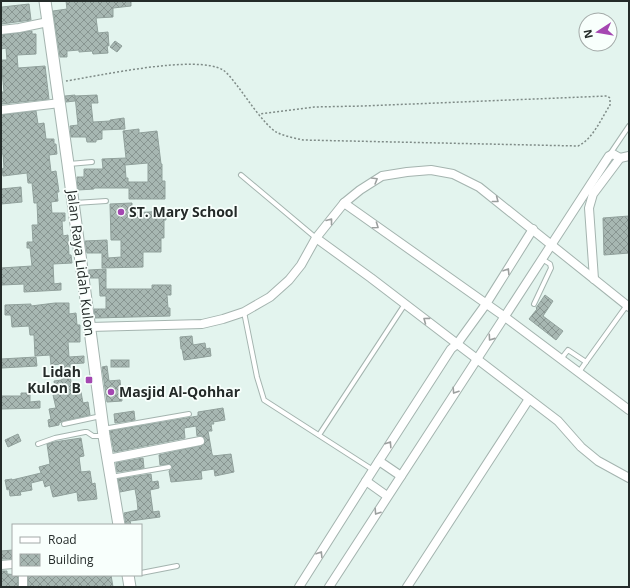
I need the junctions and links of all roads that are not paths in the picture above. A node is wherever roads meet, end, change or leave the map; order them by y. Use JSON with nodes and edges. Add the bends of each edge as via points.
{"nodes":[{"id":1,"x":45,"y":1,"type":"edge"},
{"id":2,"x":48,"y":22,"type":"junction"},
{"id":3,"x":1,"y":30,"type":"edge"},
{"id":4,"x":60,"y":103,"type":"junction"},
{"id":5,"x":1,"y":110,"type":"edge"},
{"id":6,"x":628,"y":128,"type":"edge"},
{"id":7,"x":609,"y":156,"type":"junction"},
{"id":8,"x":629,"y":156,"type":"edge"},
{"id":9,"x":620,"y":158,"type":"junction"},
{"id":10,"x":92,"y":162,"type":"dead end"},
{"id":11,"x":68,"y":164,"type":"junction"},
{"id":12,"x":241,"y":175,"type":"dead end"},
{"id":13,"x":106,"y":201,"type":"dead end"},
{"id":14,"x":74,"y":203,"type":"junction"},
{"id":15,"x":344,"y":203,"type":"junction"},
{"id":16,"x":533,"y":229,"type":"junction"},
{"id":17,"x":316,"y":238,"type":"junction"},
{"id":18,"x":552,"y":244,"type":"junction"},
{"id":19,"x":542,"y":259,"type":"junction"},
{"id":20,"x":594,"y":279,"type":"junction"},
{"id":21,"x":405,"y":304,"type":"junction"},
{"id":22,"x":486,"y":304,"type":"junction"},
{"id":23,"x":534,"y":304,"type":"dead end"},
{"id":24,"x":628,"y":306,"type":"edge"},
{"id":25,"x":244,"y":312,"type":"junction"},
{"id":26,"x":505,"y":317,"type":"junction"},
{"id":27,"x":90,"y":327,"type":"junction"},
{"id":28,"x":457,"y":344,"type":"junction"},
{"id":29,"x":476,"y":359,"type":"junction"},
{"id":30,"x":561,"y":359,"type":"junction"},
{"id":31,"x":586,"y":362,"type":"junction"},
{"id":32,"x":579,"y":372,"type":"junction"},
{"id":33,"x":529,"y":399,"type":"junction"},
{"id":34,"x":629,"y":410,"type":"edge"},
{"id":35,"x":190,"y":414,"type":"dead end"},
{"id":36,"x":101,"y":416,"type":"junction"},
{"id":37,"x":64,"y":424,"type":"dead end"},
{"id":38,"x":103,"y":432,"type":"junction"},
{"id":39,"x":319,"y":435,"type":"junction"},
{"id":40,"x":200,"y":441,"type":"dead end"},
{"id":41,"x":38,"y":444,"type":"dead end"},
{"id":42,"x":108,"y":459,"type":"junction"},
{"id":43,"x":379,"y":461,"type":"junction"},
{"id":44,"x":169,"y":467,"type":"dead end"},
{"id":45,"x":373,"y":470,"type":"junction"},
{"id":46,"x":401,"y":476,"type":"junction"},
{"id":47,"x":111,"y":477,"type":"junction"},
{"id":48,"x":629,"y":478,"type":"edge"},
{"id":49,"x":366,"y":481,"type":"junction"},
{"id":50,"x":388,"y":496,"type":"junction"},
{"id":51,"x":119,"y":524,"type":"edge"},
{"id":52,"x":12,"y":564,"type":"edge"},
{"id":53,"x":1,"y":565,"type":"edge"},
{"id":54,"x":177,"y":566,"type":"dead end"},
{"id":55,"x":142,"y":573,"type":"edge"},
{"id":56,"x":23,"y":576,"type":"edge"},
{"id":57,"x":128,"y":576,"type":"edge"},
{"id":58,"x":23,"y":587,"type":"edge"},
{"id":59,"x":130,"y":587,"type":"edge"},
{"id":60,"x":299,"y":587,"type":"edge"},
{"id":61,"x":329,"y":587,"type":"edge"},
{"id":62,"x":407,"y":587,"type":"edge"}],
"edges":[{"from":1,"to":2,"type":"main road","name":"Jalan Raya Lidah Kulon"},
{"from":2,"to":3,"type":"street"},
{"from":2,"to":4,"type":"main road","name":"Jalan Raya Lidah Kulon"},
{"from":4,"to":5,"type":"street"},
{"from":4,"to":11,"type":"main road","name":"Jalan Raya Lidah Kulon"},
{"from":6,"to":7,"type":"lane"},
{"from":7,"to":9,"type":"street","via":[[613,154]]},
{"from":7,"to":18,"type":"street"},
{"from":8,"to":9,"type":"street"},
{"from":9,"to":20,"type":"street","via":[[593,194],[589,208]]},
{"from":10,"to":11,"type":"lane"},
{"from":11,"to":14,"type":"main road","name":"Jalan Raya Lidah Kulon"},
{"from":12,"to":17,"type":"lane"},
{"from":13,"to":14,"type":"lane"},
{"from":14,"to":27,"type":"main road","name":"Jalan Raya Lidah Kulon"},
{"from":15,"to":16,"type":"street","one_way":true,"via":[[382,176],[431,170],[453,174],[479,187]]},
{"from":17,"to":15,"type":"street","one_way":true},
{"from":15,"to":22,"type":"street","one_way":true},
{"from":16,"to":18,"type":"street"},
{"from":22,"to":16,"type":"street","one_way":true},
{"from":17,"to":21,"type":"street"},
{"from":17,"to":25,"type":"street","via":[[289,280],[270,297]]},
{"from":18,"to":19,"type":"street"},
{"from":18,"to":20,"type":"street"},
{"from":19,"to":23,"type":"lane","via":[[550,264],[551,268]]},
{"from":19,"to":26,"type":"street"},
{"from":20,"to":24,"type":"street"},
{"from":28,"to":21,"type":"street","one_way":true},
{"from":21,"to":39,"type":"lane"},
{"from":22,"to":26,"type":"street"},
{"from":22,"to":28,"type":"street"},
{"from":24,"to":31,"type":"lane"},
{"from":25,"to":27,"type":"street","via":[[202,324]]},
{"from":25,"to":39,"type":"lane","via":[[264,400]]},
{"from":26,"to":29,"type":"street","one_way":true},
{"from":26,"to":30,"type":"street"},
{"from":27,"to":36,"type":"main road","name":"Jalan Raya Lidah Kulon"},
{"from":28,"to":29,"type":"street"},
{"from":43,"to":28,"type":"street","one_way":true},
{"from":29,"to":33,"type":"street"},
{"from":29,"to":46,"type":"street","one_way":true},
{"from":30,"to":31,"type":"lane","via":[[568,350]]},
{"from":30,"to":32,"type":"street"},
{"from":31,"to":32,"type":"lane"},
{"from":32,"to":34,"type":"street"},
{"from":33,"to":48,"type":"street","via":[[558,421],[592,456]]},
{"from":33,"to":62,"type":"street"},
{"from":35,"to":38,"type":"lane"},
{"from":36,"to":37,"type":"lane"},
{"from":36,"to":38,"type":"main road","name":"Jalan Raya Lidah Kulon"},
{"from":38,"to":41,"type":"lane","via":[[93,436],[85,432]]},
{"from":38,"to":42,"type":"main road","name":"Jalan Raya Lidah Kulon"},
{"from":39,"to":45,"type":"lane"},
{"from":40,"to":42,"type":"street"},
{"from":42,"to":47,"type":"main road","name":"Jalan Raya Lidah Kulon"},
{"from":43,"to":45,"type":"street"},
{"from":43,"to":46,"type":"street"},
{"from":44,"to":47,"type":"lane"},
{"from":45,"to":49,"type":"street"},
{"from":46,"to":50,"type":"street"},
{"from":47,"to":51,"type":"main road","name":"Jalan Raya Lidah Kulon"},
{"from":49,"to":50,"type":"street"},
{"from":60,"to":49,"type":"street","one_way":true},
{"from":50,"to":61,"type":"street","one_way":true},
{"from":52,"to":53,"type":"street"},
{"from":54,"to":55,"type":"lane"},
{"from":56,"to":58,"type":"street"},
{"from":57,"to":59,"type":"main road"}]}
